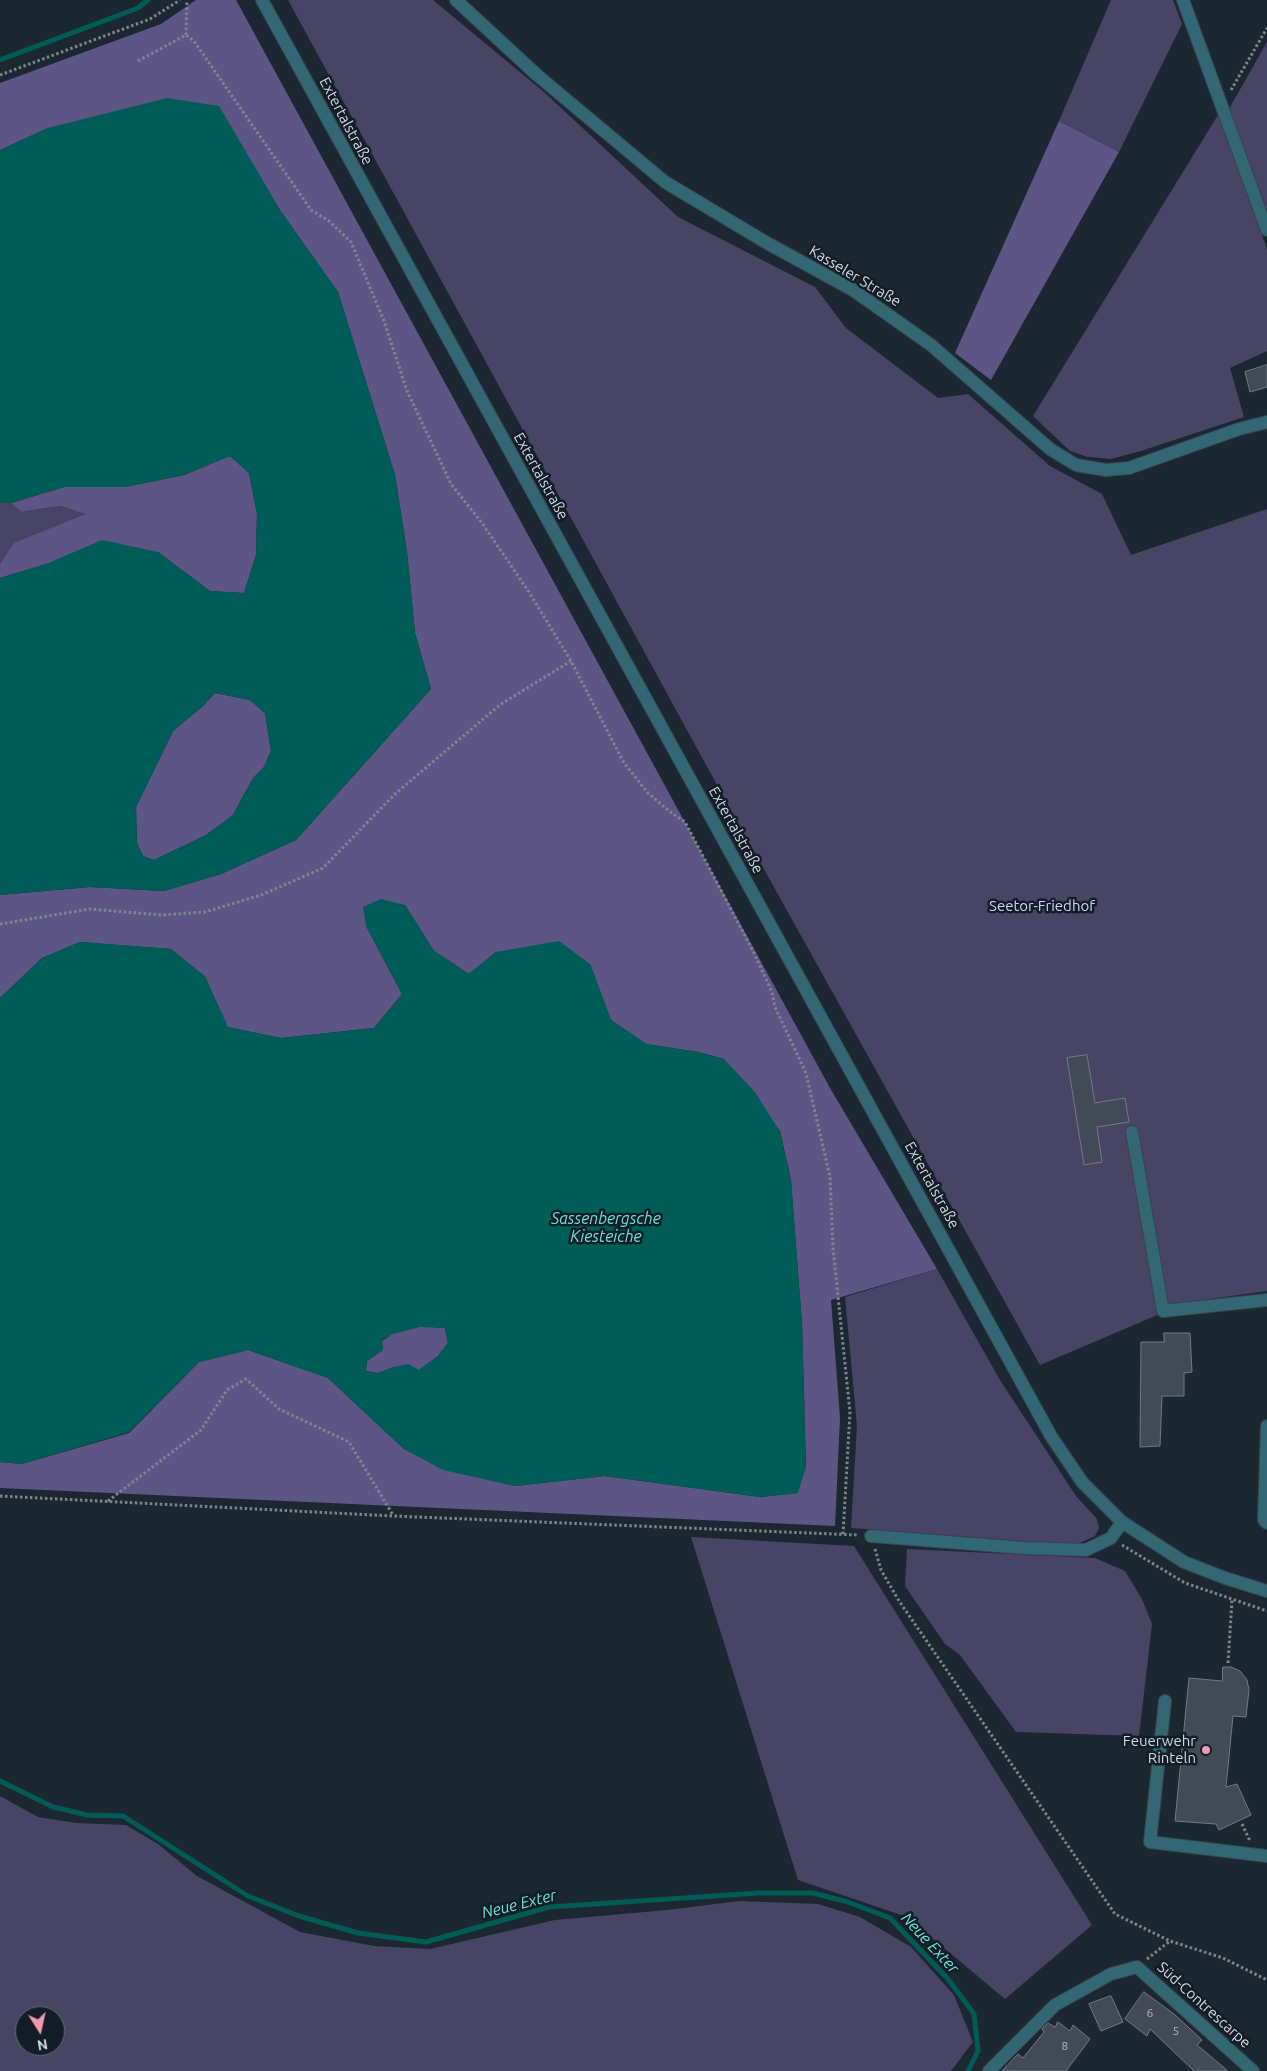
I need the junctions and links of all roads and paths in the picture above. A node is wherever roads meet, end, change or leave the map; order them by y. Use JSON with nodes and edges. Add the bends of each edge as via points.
{"nodes":[{"id":1,"x":180,"y":0,"type":"edge"},
{"id":2,"x":187,"y":0,"type":"edge"},
{"id":3,"x":262,"y":0,"type":"edge"},
{"id":4,"x":1183,"y":0,"type":"edge"},
{"id":5,"x":463,"y":2,"type":"edge"},
{"id":6,"x":1267,"y":28,"type":"edge"},
{"id":7,"x":186,"y":35,"type":"junction"},
{"id":8,"x":138,"y":61,"type":"dead end"},
{"id":9,"x":0,"y":75,"type":"edge"},
{"id":10,"x":1222,"y":107,"type":"junction"},
{"id":11,"x":1267,"y":230,"type":"edge"},
{"id":12,"x":1267,"y":422,"type":"edge"},
{"id":13,"x":571,"y":661,"type":"junction"},
{"id":14,"x":0,"y":924,"type":"edge"},
{"id":15,"x":1132,"y":1132,"type":"dead end"},
{"id":16,"x":1267,"y":1300,"type":"edge"},
{"id":17,"x":1267,"y":1426,"type":"edge"},
{"id":18,"x":0,"y":1496,"type":"edge"},
{"id":19,"x":108,"y":1502,"type":"junction"},
{"id":20,"x":393,"y":1516,"type":"junction"},
{"id":21,"x":1122,"y":1522,"type":"junction"},
{"id":22,"x":1267,"y":1523,"type":"edge"},
{"id":23,"x":843,"y":1534,"type":"junction"},
{"id":24,"x":871,"y":1536,"type":"junction"},
{"id":25,"x":1266,"y":1590,"type":"edge"},
{"id":26,"x":1232,"y":1600,"type":"dead end"},
{"id":27,"x":1228,"y":1663,"type":"dead end"},
{"id":28,"x":1164,"y":1701,"type":"dead end"},
{"id":29,"x":1267,"y":1856,"type":"edge"},
{"id":30,"x":1170,"y":1940,"type":"junction"},
{"id":31,"x":1137,"y":1967,"type":"junction"},
{"id":32,"x":1267,"y":1980,"type":"edge"},
{"id":33,"x":989,"y":2071,"type":"edge"},
{"id":34,"x":1253,"y":2071,"type":"edge"}],
"edges":[{"from":1,"to":9,"type":"path","via":[[150,19]]},
{"from":2,"to":7,"type":"path"},
{"from":3,"to":21,"type":"street","name":"Extertalstraße","via":[[1051,1436],[1082,1482]]},
{"from":4,"to":10,"type":"street"},
{"from":5,"to":12,"type":"street","name":"Kasseler Straße","via":[[537,75],[665,182],[853,290],[931,345],[1050,448],[1076,465],[1106,470],[1130,468]]},
{"from":6,"to":10,"type":"path"},
{"from":7,"to":8,"type":"path"},
{"from":7,"to":13,"type":"path","via":[[194,41],[311,210],[329,221],[351,242],[384,321],[407,391],[451,484],[529,592]]},
{"from":10,"to":11,"type":"street"},
{"from":13,"to":14,"type":"path","via":[[501,704],[395,794],[323,868],[261,895],[205,912],[162,915],[90,909]]},
{"from":13,"to":23,"type":"path","via":[[624,763],[648,793],[685,822],[754,953],[806,1073],[830,1176],[833,1248],[850,1412]]},
{"from":15,"to":16,"type":"street","via":[[1163,1311]]},
{"from":17,"to":22,"type":"street","via":[[1264,1520]]},
{"from":18,"to":19,"type":"path"},
{"from":19,"to":20,"type":"path"},
{"from":19,"to":20,"type":"path","via":[[201,1430],[227,1390],[246,1379],[279,1409],[349,1442]]},
{"from":20,"to":23,"type":"path"},
{"from":21,"to":24,"type":"street","via":[[1111,1538],[1086,1550]]},
{"from":21,"to":25,"type":"street","name":"Extertalstraße","via":[[1184,1562]]},
{"from":23,"to":24,"type":"path"},
{"from":24,"to":30,"type":"path","via":[[881,1570],[899,1601],[1115,1914]]},
{"from":26,"to":27,"type":"path"},
{"from":28,"to":29,"type":"street","via":[[1150,1842]]},
{"from":30,"to":31,"type":"path"},
{"from":30,"to":32,"type":"path","via":[[1223,1958]]},
{"from":31,"to":33,"type":"street","name":"Süd-Contrescarpe","via":[[1111,1974],[1055,2005]]},
{"from":31,"to":34,"type":"street","name":"Süd-Contrescarpe"}]}
